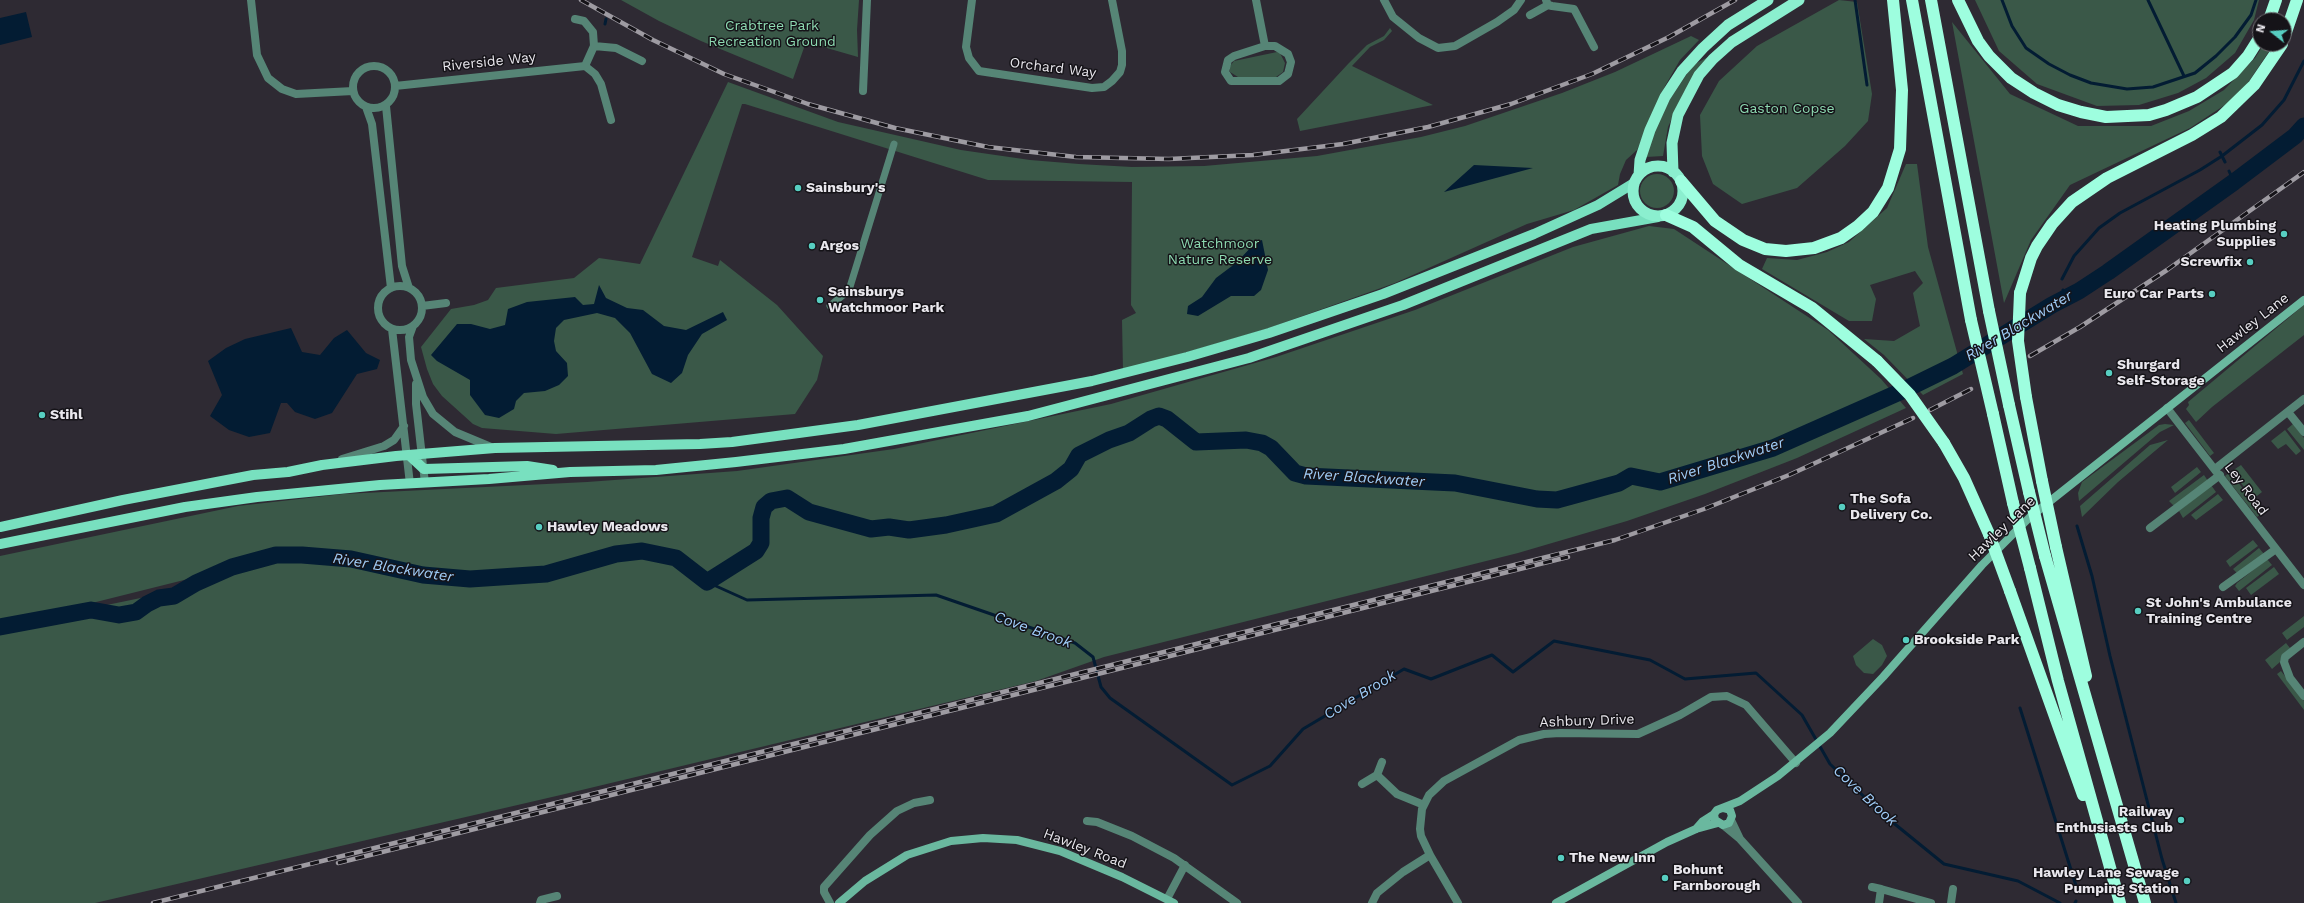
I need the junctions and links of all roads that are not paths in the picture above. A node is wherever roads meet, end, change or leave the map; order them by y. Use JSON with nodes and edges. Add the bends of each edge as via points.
{"nodes":[{"id":1,"x":251,"y":0,"type":"edge"},
{"id":2,"x":867,"y":0,"type":"edge"},
{"id":3,"x":972,"y":0,"type":"edge"},
{"id":4,"x":1112,"y":0,"type":"edge"},
{"id":5,"x":1256,"y":0,"type":"edge"},
{"id":6,"x":1384,"y":0,"type":"edge"},
{"id":7,"x":1521,"y":0,"type":"edge"},
{"id":8,"x":1768,"y":0,"type":"edge"},
{"id":9,"x":1799,"y":0,"type":"edge"},
{"id":10,"x":1893,"y":0,"type":"edge"},
{"id":11,"x":1912,"y":0,"type":"edge"},
{"id":12,"x":1931,"y":0,"type":"edge"},
{"id":13,"x":1958,"y":0,"type":"edge"},
{"id":14,"x":2276,"y":0,"type":"edge"},
{"id":15,"x":2297,"y":0,"type":"edge"},
{"id":16,"x":1547,"y":2,"type":"edge"},
{"id":17,"x":2272,"y":12,"type":"edge"},
{"id":18,"x":1530,"y":14,"type":"dead end"},
{"id":19,"x":2292,"y":15,"type":"edge"},
{"id":20,"x":575,"y":19,"type":"dead end"},
{"id":21,"x":594,"y":46,"type":"junction"},
{"id":22,"x":1265,"y":46,"type":"junction"},
{"id":23,"x":1594,"y":47,"type":"dead end"},
{"id":24,"x":2252,"y":50,"type":"edge"},
{"id":25,"x":2277,"y":52,"type":"edge"},
{"id":26,"x":642,"y":61,"type":"dead end"},
{"id":27,"x":585,"y":66,"type":"junction"},
{"id":28,"x":395,"y":86,"type":"junction"},
{"id":29,"x":353,"y":91,"type":"junction"},
{"id":30,"x":863,"y":91,"type":"dead end"},
{"id":31,"x":386,"y":106,"type":"junction"},
{"id":32,"x":366,"y":107,"type":"junction"},
{"id":33,"x":611,"y":120,"type":"dead end"},
{"id":34,"x":894,"y":144,"type":"dead end"},
{"id":35,"x":1674,"y":172,"type":"junction"},
{"id":36,"x":1636,"y":179,"type":"junction"},
{"id":37,"x":1681,"y":182,"type":"junction"},
{"id":38,"x":1662,"y":216,"type":"junction"},
{"id":39,"x":391,"y":288,"type":"junction"},
{"id":40,"x":409,"y":288,"type":"junction"},
{"id":41,"x":2304,"y":300,"type":"edge"},
{"id":42,"x":446,"y":303,"type":"dead end"},
{"id":43,"x":422,"y":306,"type":"junction"},
{"id":44,"x":830,"y":306,"type":"dead end"},
{"id":45,"x":413,"y":326,"type":"junction"},
{"id":46,"x":392,"y":329,"type":"junction"},
{"id":47,"x":417,"y":381,"type":"junction"},
{"id":48,"x":2304,"y":400,"type":"edge"},
{"id":49,"x":2167,"y":408,"type":"junction"},
{"id":50,"x":2288,"y":412,"type":"junction"},
{"id":51,"x":404,"y":426,"type":"junction"},
{"id":52,"x":2304,"y":432,"type":"edge"},
{"id":53,"x":495,"y":448,"type":"junction"},
{"id":54,"x":423,"y":454,"type":"junction"},
{"id":55,"x":408,"y":455,"type":"junction"},
{"id":56,"x":322,"y":465,"type":"junction"},
{"id":57,"x":424,"y":469,"type":"junction"},
{"id":58,"x":570,"y":472,"type":"junction"},
{"id":59,"x":2217,"y":472,"type":"junction"},
{"id":60,"x":425,"y":483,"type":"junction"},
{"id":61,"x":410,"y":484,"type":"junction"},
{"id":62,"x":0,"y":527,"type":"edge"},
{"id":63,"x":2150,"y":528,"type":"dead end"},
{"id":64,"x":0,"y":544,"type":"edge"},
{"id":65,"x":2276,"y":549,"type":"junction"},
{"id":66,"x":2304,"y":585,"type":"edge"},
{"id":67,"x":2223,"y":588,"type":"dead end"},
{"id":68,"x":2304,"y":642,"type":"edge"},
{"id":69,"x":2304,"y":696,"type":"edge"},
{"id":70,"x":2098,"y":743,"type":"junction"},
{"id":71,"x":1382,"y":762,"type":"dead end"},
{"id":72,"x":1796,"y":763,"type":"junction"},
{"id":73,"x":1377,"y":775,"type":"junction"},
{"id":74,"x":1362,"y":784,"type":"dead end"},
{"id":75,"x":930,"y":800,"type":"dead end"},
{"id":76,"x":1740,"y":801,"type":"junction"},
{"id":77,"x":1424,"y":805,"type":"junction"},
{"id":78,"x":1723,"y":808,"type":"junction"},
{"id":79,"x":1714,"y":814,"type":"junction"},
{"id":80,"x":1731,"y":817,"type":"junction"},
{"id":81,"x":1087,"y":820,"type":"dead end"},
{"id":82,"x":1720,"y":824,"type":"junction"},
{"id":83,"x":1696,"y":829,"type":"junction"},
{"id":84,"x":1740,"y":839,"type":"junction"},
{"id":85,"x":1430,"y":855,"type":"junction"},
{"id":86,"x":1185,"y":865,"type":"junction"},
{"id":87,"x":2109,"y":866,"type":"junction"},
{"id":88,"x":1872,"y":887,"type":"dead end"},
{"id":89,"x":1881,"y":889,"type":"junction"},
{"id":90,"x":1953,"y":889,"type":"dead end"},
{"id":91,"x":557,"y":896,"type":"dead end"},
{"id":92,"x":1171,"y":901,"type":"edge"},
{"id":93,"x":540,"y":903,"type":"edge"},
{"id":94,"x":830,"y":903,"type":"edge"},
{"id":95,"x":839,"y":903,"type":"edge"},
{"id":96,"x":1237,"y":903,"type":"edge"},
{"id":97,"x":1372,"y":903,"type":"edge"},
{"id":98,"x":1458,"y":903,"type":"edge"},
{"id":99,"x":1556,"y":903,"type":"edge"},
{"id":100,"x":1798,"y":903,"type":"edge"},
{"id":101,"x":1879,"y":903,"type":"edge"},
{"id":102,"x":1931,"y":903,"type":"edge"},
{"id":103,"x":1951,"y":903,"type":"edge"},
{"id":104,"x":2120,"y":903,"type":"edge"},
{"id":105,"x":2144,"y":903,"type":"edge"}],
"edges":[{"from":1,"to":29,"type":"street","via":[[257,55],[268,78],[282,89],[296,94]]},
{"from":2,"to":30,"type":"street"},
{"from":3,"to":4,"type":"street","name":"Orchard Way","via":[[966,47],[968,58],[979,71],[1092,88],[1104,87],[1112,81],[1120,72],[1122,65],[1122,50]]},
{"from":5,"to":22,"type":"street"},
{"from":6,"to":7,"type":"street","via":[[1393,18],[1419,38],[1438,48],[1455,46],[1497,22],[1514,10]]},
{"from":8,"to":36,"type":"highway","via":[[1728,25],[1682,71],[1665,97],[1650,130]]},
{"from":9,"to":35,"type":"highway","via":[[1732,42],[1700,75],[1678,115],[1672,143]]},
{"from":10,"to":37,"type":"highway","via":[[1902,90],[1900,149],[1888,188],[1873,212],[1858,226],[1841,238],[1814,248],[1790,251],[1765,248],[1743,240],[1715,221]]},
{"from":11,"to":87,"type":"highway","bridge":true,"via":[[1971,320],[2013,503]]},
{"from":12,"to":70,"type":"highway","bridge":true,"via":[[2009,406],[2045,556]]},
{"from":13,"to":24,"type":"highway","via":[[1978,41],[2011,78],[2058,105],[2082,112],[2106,116],[2149,115],[2166,110],[2197,97],[2233,73]]},
{"from":14,"to":17,"type":"highway"},
{"from":15,"to":19,"type":"highway"},
{"from":16,"to":18,"type":"street"},
{"from":16,"to":23,"type":"street","via":[[1574,9]]},
{"from":20,"to":21,"type":"street","via":[[589,25],[593,32]]},
{"from":21,"to":26,"type":"street","via":[[616,48]]},
{"from":21,"to":27,"type":"street"},
{"from":22,"to":22,"type":"street","via":[[1275,46],[1288,54],[1291,67],[1284,78],[1279,81],[1231,81],[1225,72],[1228,60]]},
{"from":25,"to":70,"type":"highway","bridge":true,"via":[[2254,85],[2221,116],[2192,135],[2107,178],[2072,202],[2040,240],[2031,258],[2020,293],[2018,341],[2026,397],[2056,547],[2081,648]]},
{"from":27,"to":28,"type":"street","name":"Riverside Way"},
{"from":27,"to":33,"type":"street","via":[[596,74],[601,84]]},
{"from":28,"to":29,"type":"street","via":[[396,82],[388,70],[369,66],[355,77]]},
{"from":28,"to":31,"type":"street","via":[[395,95]]},
{"from":29,"to":32,"type":"street","via":[[355,97]]},
{"from":31,"to":32,"type":"street","via":[[372,109]]},
{"from":31,"to":40,"type":"street","via":[[402,266]]},
{"from":32,"to":39,"type":"street","via":[[372,124]]},
{"from":34,"to":44,"type":"street","via":[[849,290]]},
{"from":35,"to":36,"type":"highway","via":[[1662,166],[1655,166],[1643,170]]},
{"from":35,"to":37,"type":"highway"},
{"from":36,"to":38,"type":"highway","via":[[1633,195],[1639,208],[1644,213]]},
{"from":36,"to":53,"type":"main road","via":[[1609,200],[1540,231],[1390,291],[1269,333],[1111,376],[1019,396],[858,425],[757,439],[700,444]]},
{"from":37,"to":38,"type":"highway","via":[[1681,201],[1672,212]]},
{"from":38,"to":58,"type":"main road","via":[[1591,229],[1403,305],[1250,358],[1028,416],[844,449],[656,470]]},
{"from":38,"to":87,"type":"highway","bridge":true,"via":[[1693,227],[1739,265],[1812,308],[1877,361],[1910,395],[1944,443],[1964,478],[1989,534]]},
{"from":39,"to":40,"type":"street"},
{"from":39,"to":46,"type":"street","via":[[382,294],[378,302],[378,313],[385,325]]},
{"from":40,"to":43,"type":"street","via":[[418,296]]},
{"from":41,"to":49,"type":"main road","name":"Hawley Lane"},
{"from":42,"to":43,"type":"street"},
{"from":43,"to":45,"type":"street","via":[[418,320]]},
{"from":45,"to":46,"type":"street","via":[[401,330]]},
{"from":45,"to":47,"type":"street","via":[[409,346]]},
{"from":46,"to":51,"type":"street"},
{"from":47,"to":53,"type":"street","via":[[433,414],[444,425],[466,438]]},
{"from":47,"to":54,"type":"street","via":[[416,404]]},
{"from":48,"to":50,"type":"street"},
{"from":49,"to":59,"type":"street","name":"Ley Road"},
{"from":49,"to":72,"type":"main road","name":"Hawley Lane","via":[[2012,533],[1830,733]]},
{"from":50,"to":52,"type":"street"},
{"from":50,"to":59,"type":"street"},
{"from":51,"to":55,"type":"street"},
{"from":51,"to":56,"type":"street","via":[[394,440],[384,446]]},
{"from":53,"to":54,"type":"main road"},
{"from":54,"to":55,"type":"main road"},
{"from":54,"to":57,"type":"street"},
{"from":55,"to":56,"type":"main road"},
{"from":55,"to":57,"type":"main road"},
{"from":55,"to":61,"type":"street"},
{"from":56,"to":62,"type":"main road","via":[[139,497]]},
{"from":57,"to":58,"type":"main road","via":[[527,466]]},
{"from":57,"to":60,"type":"street"},
{"from":58,"to":60,"type":"main road"},
{"from":59,"to":63,"type":"street"},
{"from":59,"to":65,"type":"street","name":"Ley Road"},
{"from":60,"to":61,"type":"main road"},
{"from":61,"to":64,"type":"main road","via":[[322,490],[186,507]]},
{"from":65,"to":66,"type":"street","name":"Ley Road"},
{"from":65,"to":67,"type":"street"},
{"from":68,"to":69,"type":"street","via":[[2285,656],[2284,662],[2290,678]]},
{"from":70,"to":105,"type":"highway"},
{"from":71,"to":73,"type":"street"},
{"from":72,"to":76,"type":"main road","name":"Hawley Lane"},
{"from":72,"to":77,"type":"street","name":"Ashbury Drive","via":[[1746,705],[1738,700],[1718,696],[1706,699],[1680,715],[1638,734],[1560,733],[1519,740],[1444,781],[1429,795]]},
{"from":73,"to":74,"type":"street"},
{"from":73,"to":77,"type":"street","via":[[1397,794]]},
{"from":75,"to":94,"type":"street","via":[[914,803],[897,811],[870,835],[824,887]]},
{"from":76,"to":78,"type":"main road","name":"Hawley Lane"},
{"from":76,"to":80,"type":"main road","name":"Hawley Lane"},
{"from":77,"to":85,"type":"street","name":"Ashbury Drive","via":[[1420,829]]},
{"from":78,"to":79,"type":"main road","name":"Hawley Lane"},
{"from":78,"to":80,"type":"main road","via":[[1730,810]]},
{"from":79,"to":82,"type":"main road"},
{"from":79,"to":83,"type":"main road"},
{"from":80,"to":82,"type":"main road"},
{"from":80,"to":84,"type":"street"},
{"from":81,"to":86,"type":"street","name":"Hawley Road","via":[[1132,836]]},
{"from":82,"to":83,"type":"main road"},
{"from":82,"to":84,"type":"street"},
{"from":83,"to":99,"type":"main road"},
{"from":84,"to":100,"type":"street"},
{"from":85,"to":97,"type":"street","via":[[1377,893]]},
{"from":85,"to":98,"type":"street","name":"Ashbury Drive"},
{"from":86,"to":92,"type":"street","name":"Hawley Road"},
{"from":86,"to":96,"type":"street","name":"Hawley Road"},
{"from":87,"to":104,"type":"highway"},
{"from":88,"to":89,"type":"street"},
{"from":89,"to":101,"type":"street"},
{"from":89,"to":102,"type":"street"},
{"from":90,"to":103,"type":"street"},
{"from":91,"to":93,"type":"street","via":[[541,900]]},
{"from":92,"to":95,"type":"main road","name":"Hawley Road","via":[[1060,851],[1017,840],[983,838],[950,841],[907,854],[865,881]]}]}
